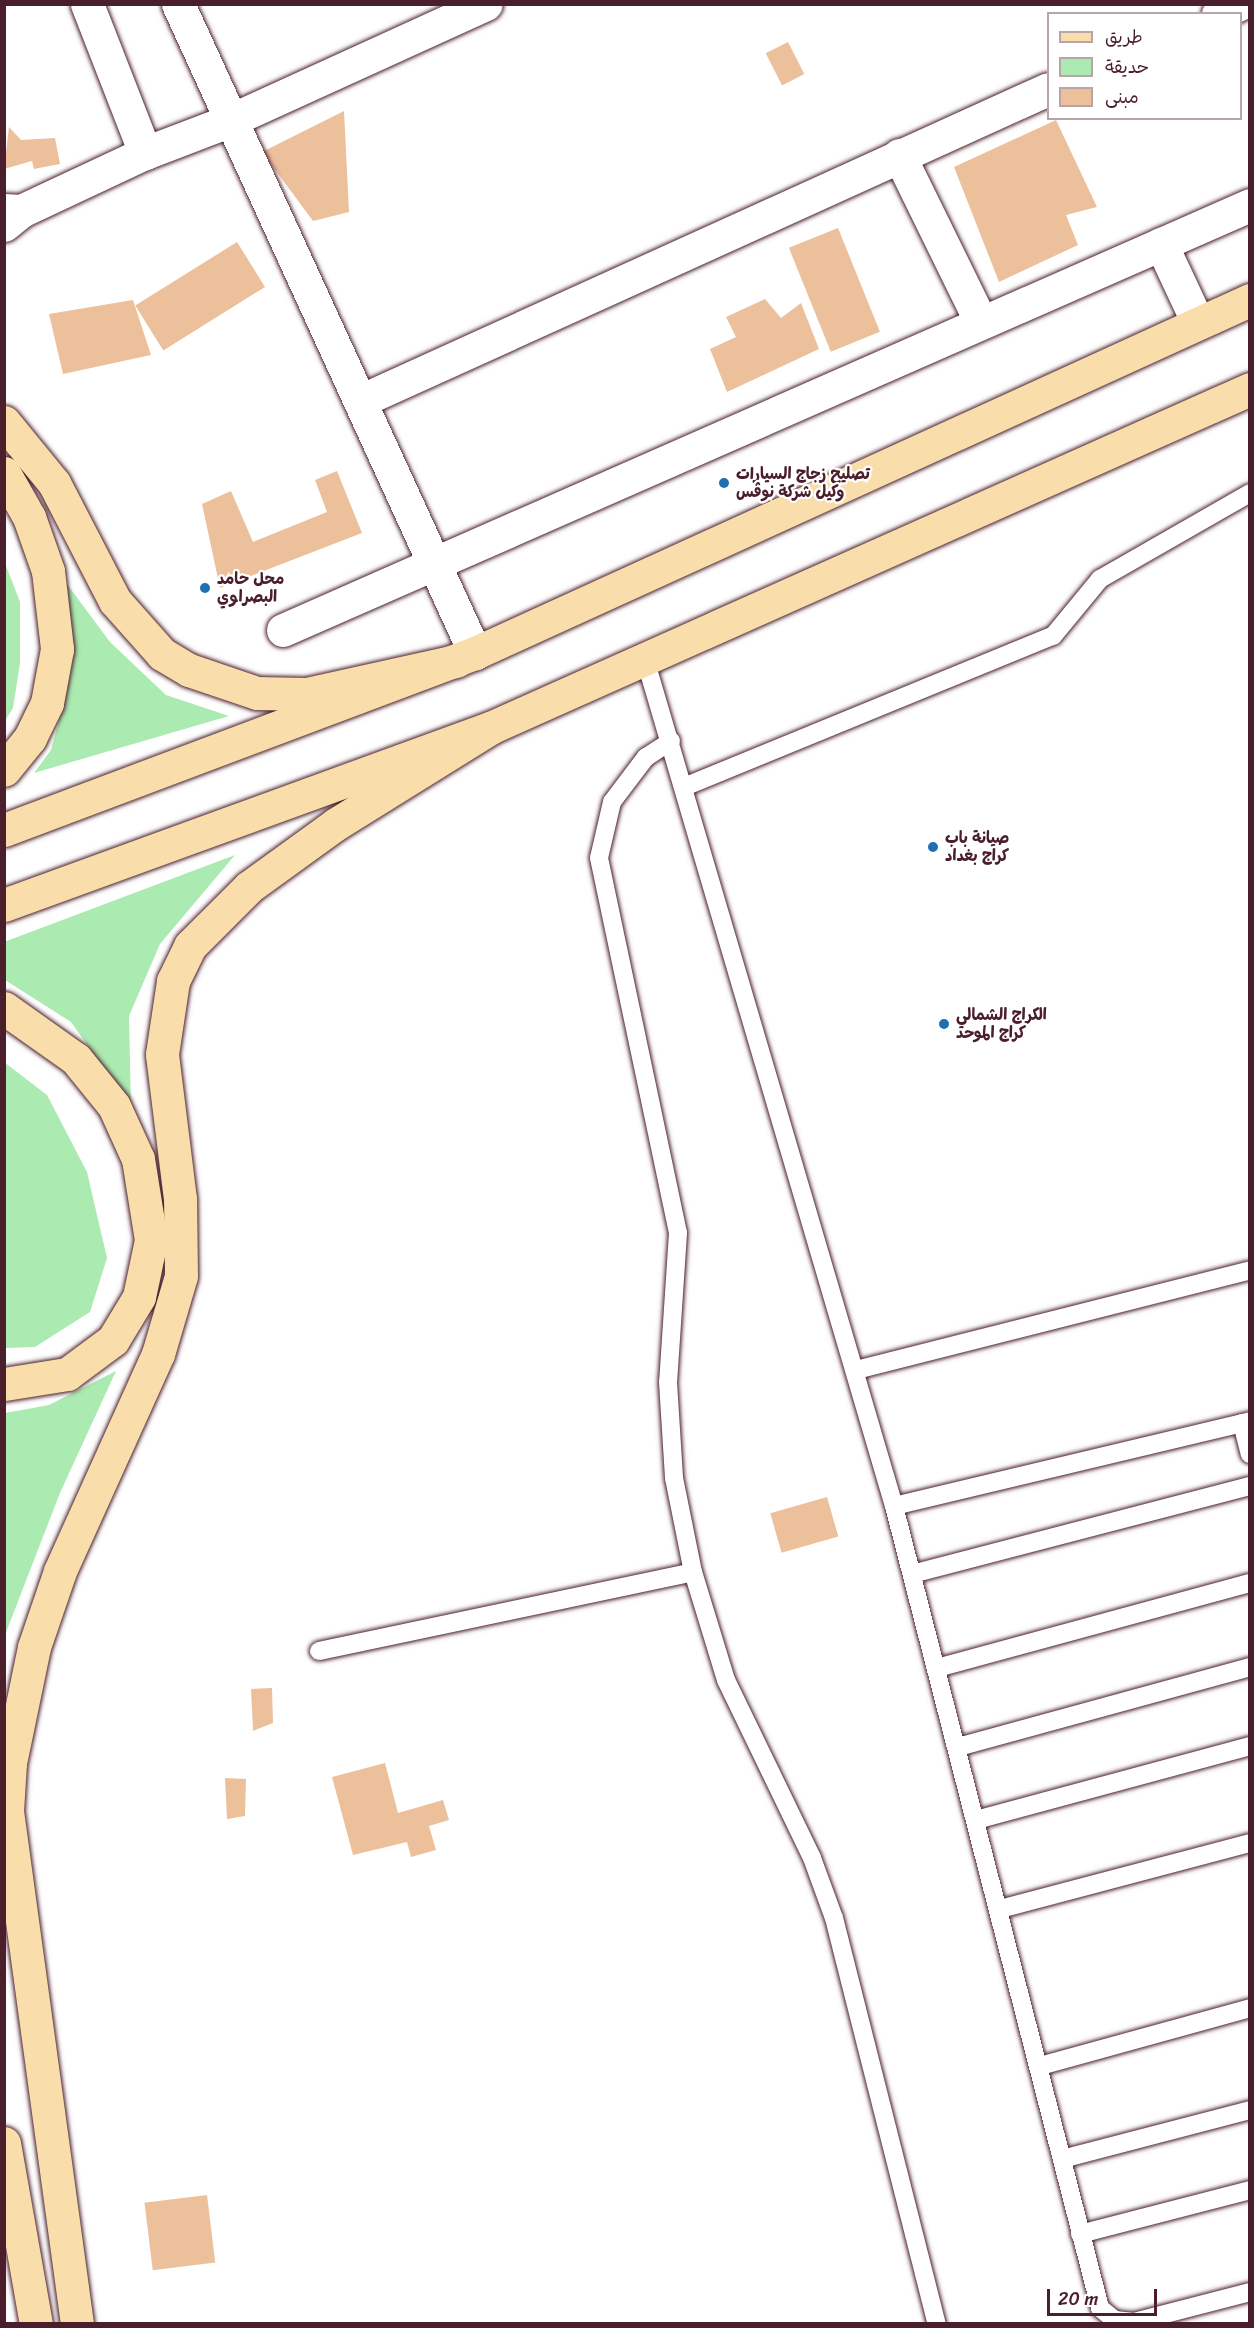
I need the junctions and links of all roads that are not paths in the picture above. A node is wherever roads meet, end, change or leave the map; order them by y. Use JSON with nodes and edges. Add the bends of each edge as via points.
{"nodes":[{"id":1,"x":87,"y":4,"type":"edge"},
{"id":2,"x":178,"y":4,"type":"edge"},
{"id":3,"x":486,"y":4,"type":"edge"},
{"id":4,"x":1239,"y":4,"type":"edge"},
{"id":5,"x":1222,"y":12,"type":"edge"},
{"id":6,"x":1047,"y":89,"type":"edge"},
{"id":7,"x":230,"y":121,"type":"junction"},
{"id":8,"x":145,"y":153,"type":"junction"},
{"id":9,"x":899,"y":155,"type":"junction"},
{"id":10,"x":1250,"y":205,"type":"edge"},
{"id":11,"x":10,"y":216,"type":"edge"},
{"id":12,"x":1161,"y":244,"type":"junction"},
{"id":13,"x":1250,"y":300,"type":"edge"},
{"id":14,"x":980,"y":320,"type":"junction"},
{"id":15,"x":1198,"y":323,"type":"junction"},
{"id":16,"x":1250,"y":389,"type":"edge"},
{"id":17,"x":360,"y":401,"type":"junction"},
{"id":18,"x":4,"y":422,"type":"edge"},
{"id":19,"x":4,"y":473,"type":"edge"},
{"id":20,"x":1250,"y":493,"type":"edge"},
{"id":21,"x":434,"y":564,"type":"junction"},
{"id":22,"x":283,"y":630,"type":"dead end"},
{"id":23,"x":465,"y":657,"type":"junction"},
{"id":24,"x":645,"y":658,"type":"junction"},
{"id":25,"x":490,"y":728,"type":"junction"},
{"id":26,"x":671,"y":741,"type":"junction"},
{"id":27,"x":4,"y":770,"type":"edge"},
{"id":28,"x":684,"y":787,"type":"junction"},
{"id":29,"x":4,"y":830,"type":"edge"},
{"id":30,"x":4,"y":905,"type":"edge"},
{"id":31,"x":4,"y":1008,"type":"edge"},
{"id":32,"x":1250,"y":1270,"type":"edge"},
{"id":33,"x":856,"y":1370,"type":"junction"},
{"id":34,"x":4,"y":1384,"type":"edge"},
{"id":35,"x":1246,"y":1422,"type":"edge"},
{"id":36,"x":1250,"y":1454,"type":"edge"},
{"id":37,"x":1250,"y":1486,"type":"edge"},
{"id":38,"x":894,"y":1506,"type":"junction"},
{"id":39,"x":693,"y":1572,"type":"junction"},
{"id":40,"x":912,"y":1574,"type":"junction"},
{"id":41,"x":1250,"y":1583,"type":"edge"},
{"id":42,"x":319,"y":1651,"type":"dead end"},
{"id":43,"x":1250,"y":1667,"type":"edge"},
{"id":44,"x":937,"y":1668,"type":"junction"},
{"id":45,"x":1250,"y":1746,"type":"edge"},
{"id":46,"x":958,"y":1747,"type":"junction"},
{"id":47,"x":976,"y":1820,"type":"junction"},
{"id":48,"x":1250,"y":1843,"type":"edge"},
{"id":49,"x":1000,"y":1909,"type":"junction"},
{"id":50,"x":1250,"y":2008,"type":"edge"},
{"id":51,"x":1040,"y":2066,"type":"junction"},
{"id":52,"x":1250,"y":2110,"type":"edge"},
{"id":53,"x":4,"y":2143,"type":"edge"},
{"id":54,"x":1062,"y":2159,"type":"junction"},
{"id":55,"x":1250,"y":2190,"type":"edge"},
{"id":56,"x":1080,"y":2234,"type":"junction"},
{"id":57,"x":1250,"y":2292,"type":"edge"},
{"id":58,"x":36,"y":2324,"type":"edge"},
{"id":59,"x":77,"y":2324,"type":"edge"},
{"id":60,"x":937,"y":2324,"type":"edge"}],
"edges":[{"from":1,"to":8,"type":"street"},
{"from":2,"to":7,"type":"street"},
{"from":3,"to":7,"type":"street"},
{"from":4,"to":5,"type":"street"},
{"from":6,"to":9,"type":"street"},
{"from":7,"to":8,"type":"street"},
{"from":7,"to":17,"type":"street"},
{"from":8,"to":11,"type":"street"},
{"from":9,"to":14,"type":"street"},
{"from":9,"to":17,"type":"street"},
{"from":10,"to":12,"type":"street"},
{"from":12,"to":14,"type":"street"},
{"from":12,"to":15,"type":"street"},
{"from":13,"to":15,"type":"main road"},
{"from":14,"to":21,"type":"street"},
{"from":15,"to":23,"type":"main road"},
{"from":16,"to":24,"type":"main road"},
{"from":17,"to":21,"type":"street"},
{"from":18,"to":23,"type":"main road","via":[[54,483],[115,601],[162,654],[189,670],[257,693],[306,694]]},
{"from":19,"to":27,"type":"main road","via":[[29,517],[48,571],[57,649],[47,703],[30,738]]},
{"from":20,"to":28,"type":"lane","via":[[1106,574],[1053,636]]},
{"from":21,"to":22,"type":"street"},
{"from":21,"to":23,"type":"street"},
{"from":23,"to":29,"type":"main road"},
{"from":24,"to":25,"type":"main road"},
{"from":24,"to":26,"type":"lane"},
{"from":25,"to":30,"type":"main road"},
{"from":25,"to":59,"type":"main road","via":[[336,824],[249,887],[190,946],[173,981],[162,1054],[180,1199],[181,1276],[158,1354],[60,1571],[34,1647],[7,1802],[16,1911]]},
{"from":26,"to":28,"type":"lane"},
{"from":26,"to":39,"type":"lane","via":[[646,757],[612,802],[599,858],[678,1233],[669,1431]]},
{"from":28,"to":33,"type":"lane"},
{"from":31,"to":34,"type":"main road","via":[[76,1059],[114,1106],[138,1159],[151,1239],[139,1297],[113,1341],[68,1374]]},
{"from":32,"to":33,"type":"lane"},
{"from":33,"to":38,"type":"lane"},
{"from":35,"to":36,"type":"lane"},
{"from":35,"to":38,"type":"lane"},
{"from":37,"to":40,"type":"lane"},
{"from":38,"to":40,"type":"lane"},
{"from":39,"to":42,"type":"lane"},
{"from":39,"to":60,"type":"lane","via":[[730,1690],[812,1858],[834,1918]]},
{"from":40,"to":44,"type":"lane"},
{"from":41,"to":44,"type":"lane"},
{"from":43,"to":46,"type":"lane"},
{"from":44,"to":46,"type":"lane"},
{"from":45,"to":47,"type":"lane"},
{"from":46,"to":47,"type":"lane"},
{"from":47,"to":49,"type":"lane"},
{"from":48,"to":49,"type":"lane"},
{"from":49,"to":51,"type":"lane"},
{"from":50,"to":51,"type":"lane"},
{"from":51,"to":54,"type":"lane"},
{"from":52,"to":54,"type":"lane"},
{"from":53,"to":58,"type":"main road"},
{"from":54,"to":56,"type":"lane"},
{"from":55,"to":56,"type":"lane"},
{"from":56,"to":57,"type":"lane","via":[[1100,2308],[1114,2320],[1134,2322]]}]}
